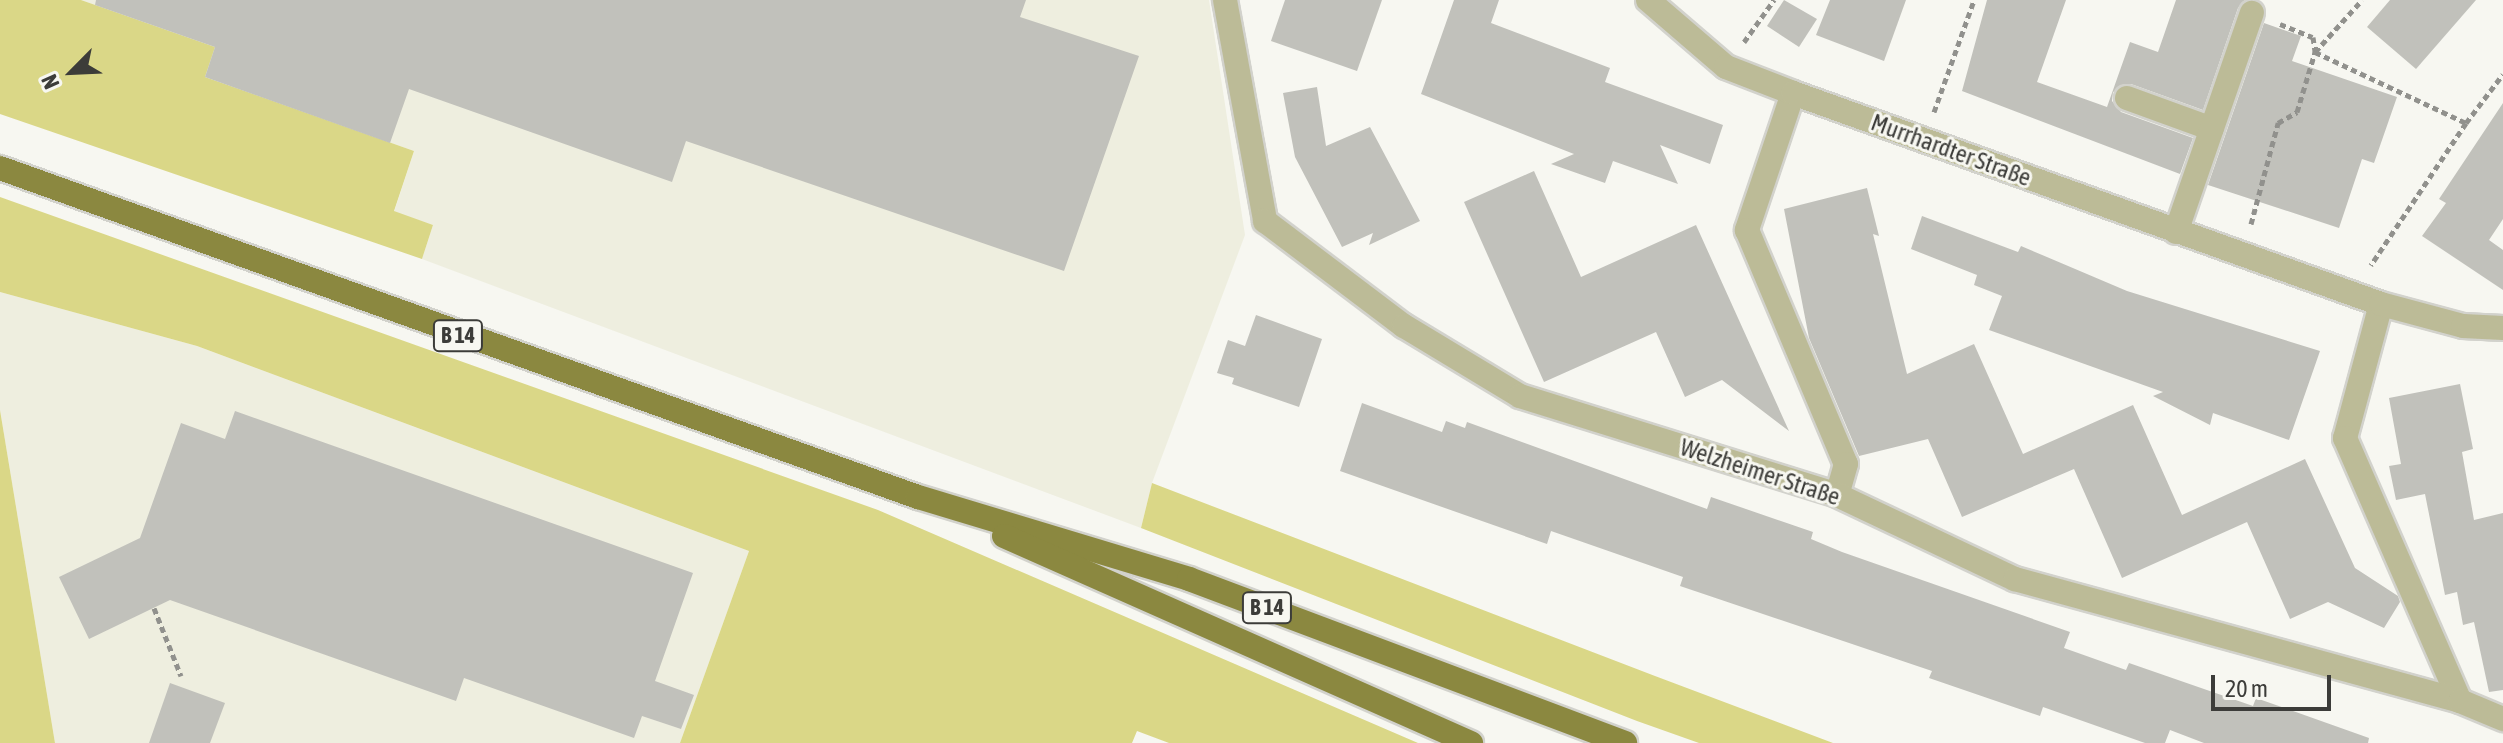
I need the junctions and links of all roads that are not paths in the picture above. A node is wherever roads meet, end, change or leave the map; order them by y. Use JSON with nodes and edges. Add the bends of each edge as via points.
{"nodes":[{"id":1,"x":1225,"y":0,"type":"edge"},
{"id":2,"x":1648,"y":0,"type":"edge"},
{"id":3,"x":2252,"y":13,"type":"road end"},
{"id":4,"x":1793,"y":93,"type":"junction"},
{"id":5,"x":2127,"y":98,"type":"dead end"},
{"id":6,"x":2212,"y":129,"type":"junction"},
{"id":7,"x":0,"y":168,"type":"edge"},
{"id":8,"x":2176,"y":232,"type":"junction"},
{"id":9,"x":2381,"y":304,"type":"junction"},
{"id":10,"x":2503,"y":328,"type":"edge"},
{"id":11,"x":1837,"y":495,"type":"junction"},
{"id":12,"x":918,"y":497,"type":"junction"},
{"id":13,"x":2460,"y":701,"type":"junction"},
{"id":14,"x":2503,"y":719,"type":"edge"},
{"id":15,"x":1471,"y":743,"type":"edge"},
{"id":16,"x":1625,"y":743,"type":"edge"}],
"edges":[{"from":1,"to":11,"type":"street","name":"Welzheimer Straße","via":[[1265,221],[1404,326],[1520,396]]},
{"from":2,"to":4,"type":"street","name":"Murrhardter Straße","via":[[1726,67]]},
{"from":3,"to":6,"type":"street"},
{"from":4,"to":8,"type":"street","name":"Murrhardter Straße"},
{"from":4,"to":11,"type":"street","via":[[1747,230],[1846,464]]},
{"from":5,"to":6,"type":"street"},
{"from":6,"to":8,"type":"street"},
{"from":7,"to":12,"type":"main road","number":"B 14"},
{"from":8,"to":9,"type":"street","name":"Murrhardter Straße"},
{"from":9,"to":10,"type":"street","name":"Murrhardter Straße","via":[[2463,326]]},
{"from":9,"to":13,"type":"street","via":[[2345,438]]},
{"from":11,"to":13,"type":"street","name":"Welzheimer Straße","via":[[2015,579]]},
{"from":12,"to":15,"type":"main road","number":"B 14","via":[[1278,662]]},
{"from":12,"to":16,"type":"main road","number":"B 14","via":[[1189,579]]},
{"from":13,"to":14,"type":"street","name":"Welzheimer Straße"}]}
